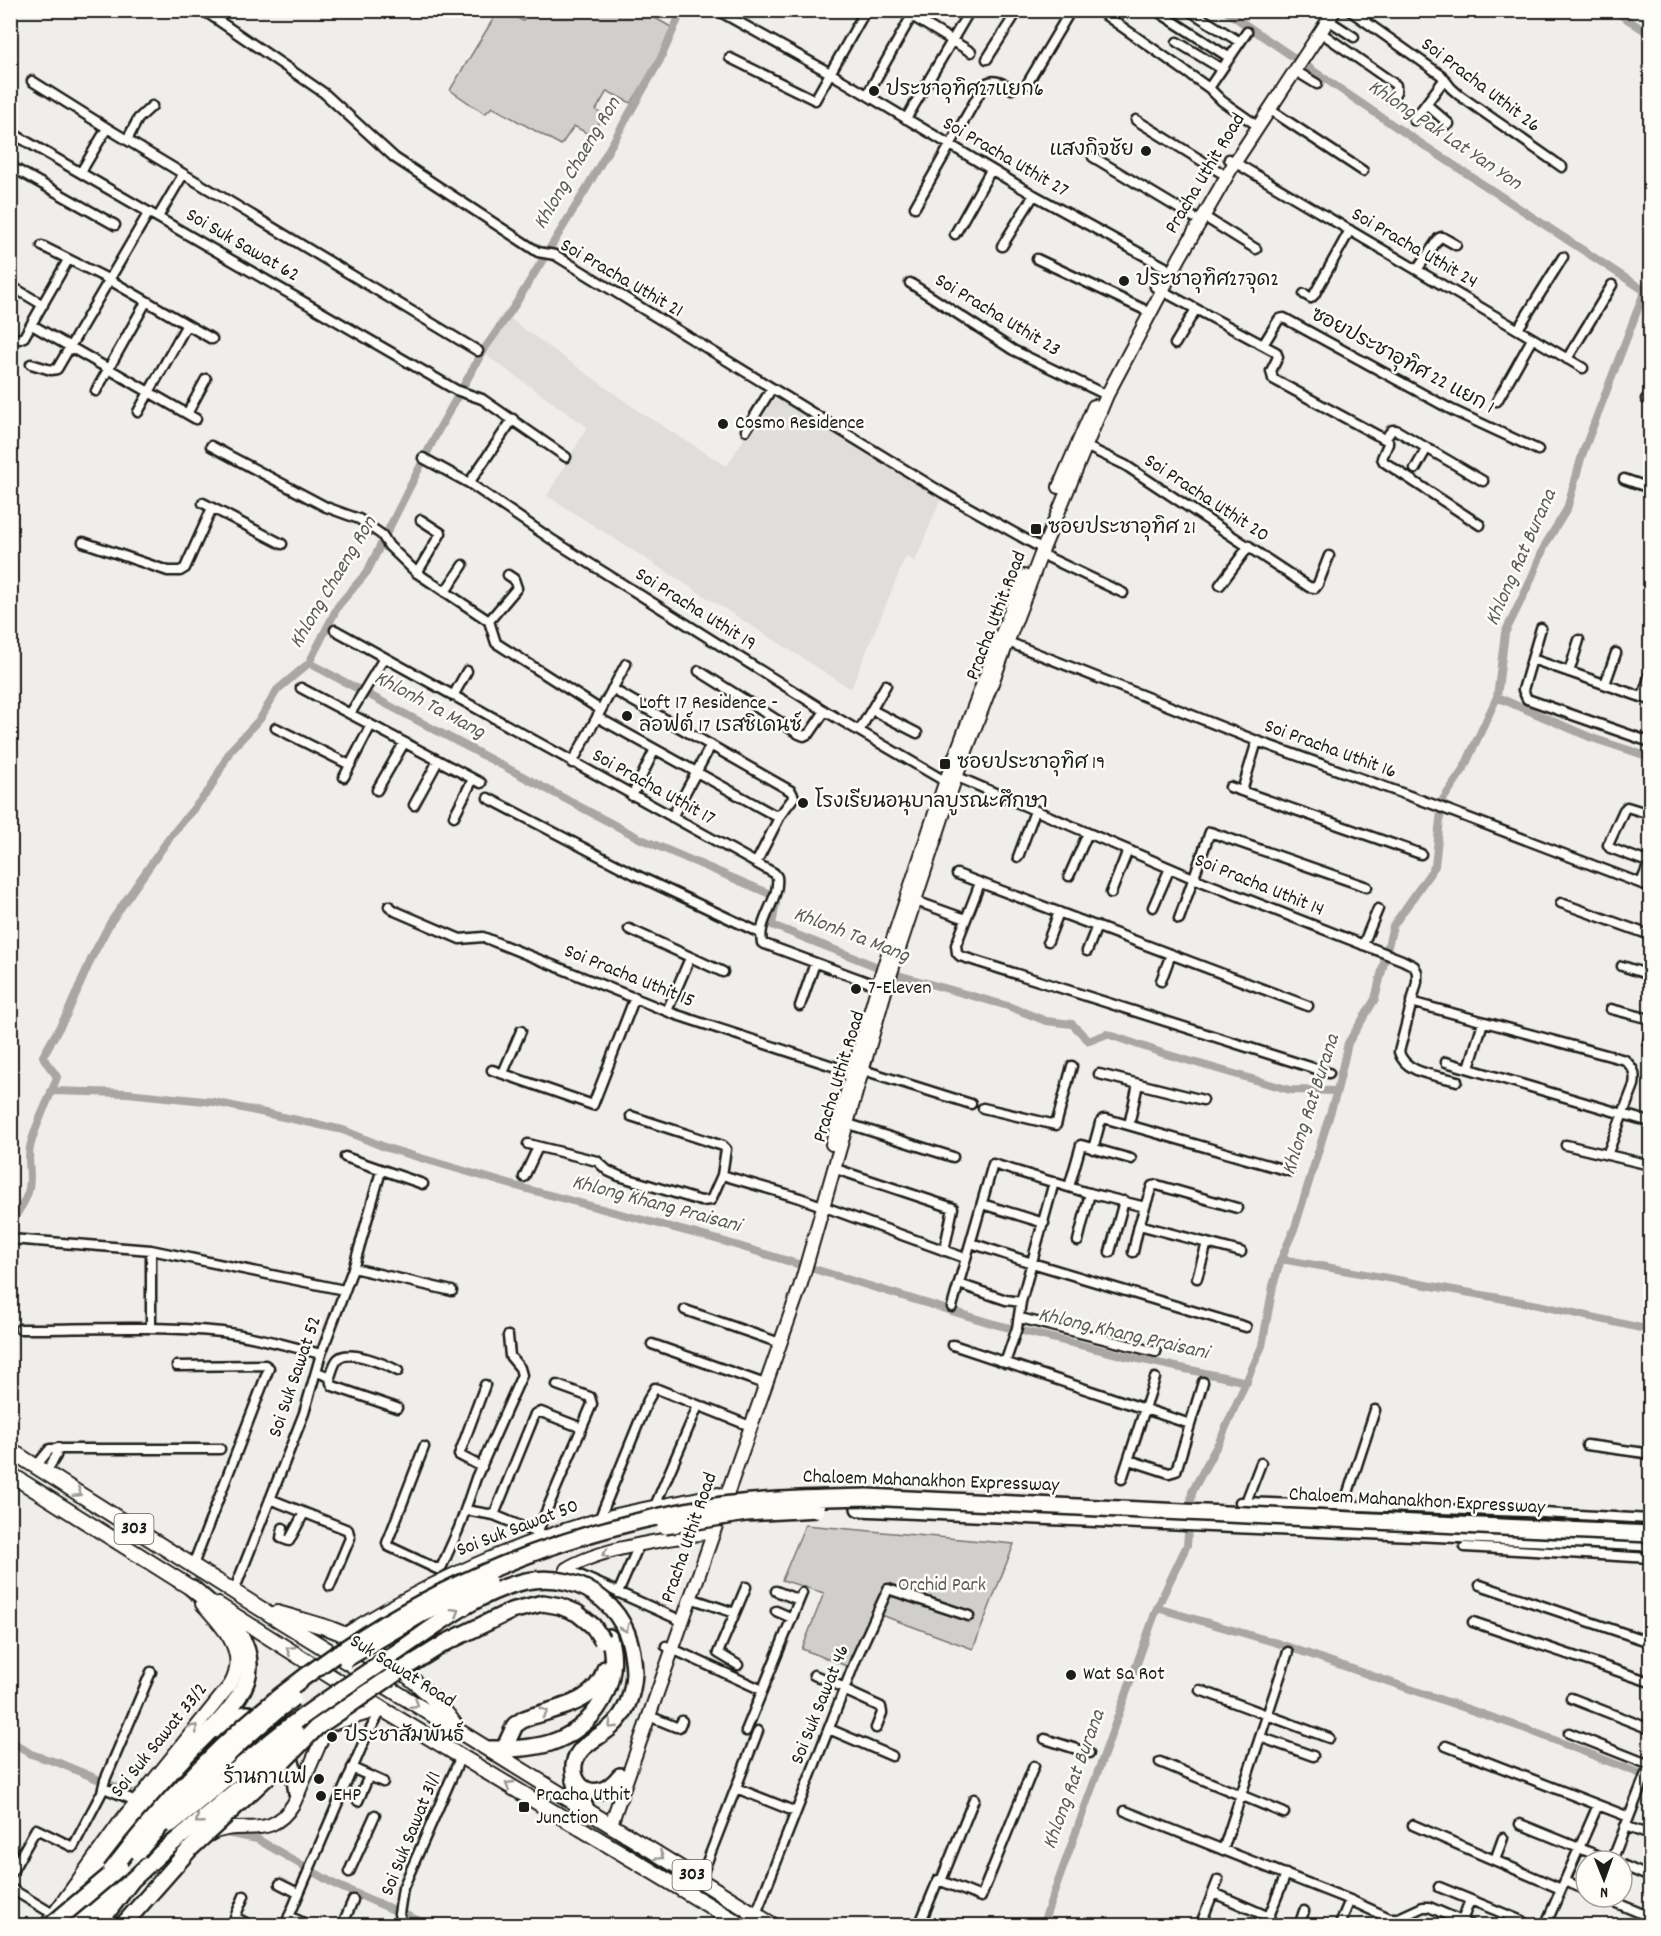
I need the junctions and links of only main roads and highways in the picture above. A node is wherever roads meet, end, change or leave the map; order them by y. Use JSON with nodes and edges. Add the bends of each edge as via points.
{"nodes":[{"id":1,"x":1330,"y":14,"type":"edge"},
{"id":2,"x":1297,"y":61,"type":"junction"},
{"id":3,"x":1255,"y":124,"type":"junction"},
{"id":4,"x":1232,"y":160,"type":"junction"},
{"id":5,"x":1198,"y":216,"type":"junction"},
{"id":6,"x":1158,"y":289,"type":"junction"},
{"id":7,"x":1081,"y":445,"type":"junction"},
{"id":8,"x":842,"y":1122,"type":"junction"},
{"id":9,"x":819,"y":1205,"type":"junction"},
{"id":10,"x":746,"y":1425,"type":"junction"},
{"id":11,"x":10,"y":1450,"type":"edge"},
{"id":12,"x":10,"y":1474,"type":"edge"},
{"id":13,"x":718,"y":1494,"type":"junction"},
{"id":14,"x":704,"y":1533,"type":"junction"},
{"id":15,"x":1650,"y":1534,"type":"edge"},
{"id":16,"x":1650,"y":1541,"type":"edge"},
{"id":17,"x":566,"y":1569,"type":"road end"},
{"id":18,"x":185,"y":1584,"type":"junction"},
{"id":19,"x":258,"y":1607,"type":"junction"},
{"id":20,"x":678,"y":1620,"type":"junction"},
{"id":21,"x":344,"y":1635,"type":"junction"},
{"id":22,"x":605,"y":1639,"type":"junction"},
{"id":23,"x":669,"y":1647,"type":"junction"},
{"id":24,"x":382,"y":1709,"type":"junction"},
{"id":25,"x":459,"y":1731,"type":"junction"},
{"id":26,"x":198,"y":1743,"type":"junction"},
{"id":27,"x":497,"y":1749,"type":"junction"},
{"id":28,"x":574,"y":1771,"type":"junction"},
{"id":29,"x":620,"y":1776,"type":"junction"},
{"id":30,"x":297,"y":1793,"type":"junction"},
{"id":31,"x":586,"y":1809,"type":"junction"},
{"id":32,"x":607,"y":1822,"type":"junction"},
{"id":33,"x":599,"y":1839,"type":"junction"},
{"id":34,"x":115,"y":1874,"type":"junction"},
{"id":35,"x":719,"y":1919,"type":"edge"},
{"id":36,"x":54,"y":1922,"type":"edge"},
{"id":37,"x":45,"y":1926,"type":"edge"},
{"id":38,"x":70,"y":1926,"type":"edge"},
{"id":39,"x":85,"y":1926,"type":"edge"},
{"id":40,"x":97,"y":1926,"type":"edge"},
{"id":41,"x":122,"y":1926,"type":"edge"},
{"id":42,"x":129,"y":1926,"type":"edge"},
{"id":43,"x":743,"y":1926,"type":"edge"},
{"id":44,"x":774,"y":1926,"type":"edge"}],
"edges":[{"from":1,"to":2,"type":"main road","name":"Pracha Uthit Road"},
{"from":1,"to":2,"type":"main road","name":"Pracha Uthit Road"},
{"from":2,"to":3,"type":"main road","name":"Pracha Uthit Road"},
{"from":2,"to":3,"type":"main road","name":"Pracha Uthit Road","via":[[1269,109]]},
{"from":3,"to":4,"type":"main road","name":"Pracha Uthit Road"},
{"from":4,"to":5,"type":"main road","name":"Pracha Uthit Road"},
{"from":4,"to":5,"type":"main road","name":"Pracha Uthit Road","via":[[1220,172]]},
{"from":5,"to":6,"type":"main road","name":"Pracha Uthit Road"},
{"from":5,"to":6,"type":"main road","name":"Pracha Uthit Road","via":[[1165,267]]},
{"from":6,"to":7,"type":"main road","name":"Pracha Uthit Road"},
{"from":6,"to":7,"type":"main road","name":"Pracha Uthit Road","via":[[1143,309],[1100,392]]},
{"from":7,"to":8,"type":"main road","name":"Pracha Uthit Road","via":[[951,779]]},
{"from":8,"to":9,"type":"main road","name":"Pracha Uthit Road"},
{"from":8,"to":9,"type":"main road","name":"Pracha Uthit Road","via":[[833,1168]]},
{"from":9,"to":10,"type":"main road","name":"Pracha Uthit Road","via":[[803,1266]]},
{"from":10,"to":13,"type":"main road","name":"Pracha Uthit Road"},
{"from":10,"to":20,"type":"main road","name":"Pracha Uthit Road","via":[[721,1510],[690,1598]]},
{"from":11,"to":19,"type":"main road","name":"Suk Sawat Road","number":"303","one_way":true},
{"from":12,"to":18,"type":"main road","name":"Suk Sawat Road","number":"303"},
{"from":13,"to":14,"type":"main road","name":"Pracha Uthit Road"},
{"from":13,"to":21,"type":"main road","name":"Soi Suk Sawat 50","via":[[538,1536],[419,1591]]},
{"from":14,"to":17,"type":"main road","one_way":true,"via":[[585,1559]]},
{"from":14,"to":20,"type":"main road","name":"Pracha Uthit Road"},
{"from":15,"to":34,"type":"highway","name":"Chaloem Mahanakhon Expressway","bridge":true,"via":[[866,1497],[755,1501],[690,1509],[601,1531],[518,1558],[448,1588],[369,1632],[297,1682],[231,1736],[162,1807]]},
{"from":16,"to":34,"type":"highway","name":"Chaloem Mahanakhon Expressway","bridge":true,"via":[[859,1508],[746,1513],[685,1521],[562,1553],[504,1574],[420,1615],[340,1663],[227,1755]]},
{"from":24,"to":18,"type":"main road","name":"Suk Sawat Road","number":"303","one_way":true},
{"from":18,"to":26,"type":"highway","via":[[235,1629],[249,1659],[247,1679],[238,1697]]},
{"from":36,"to":18,"type":"main road","name":"Soi Suk Sawat 33/2","one_way":true,"via":[[136,1801],[236,1675],[238,1666],[232,1643]]},
{"from":19,"to":21,"type":"main road"},
{"from":19,"to":25,"type":"main road","name":"Suk Sawat Road","number":"303","one_way":true},
{"from":20,"to":23,"type":"main road","name":"Pracha Uthit Road"},
{"from":21,"to":25,"type":"main road","via":[[393,1665],[430,1695]]},
{"from":27,"to":22,"type":"highway","one_way":true,"via":[[520,1721],[594,1691],[605,1670]]},
{"from":22,"to":27,"type":"highway","via":[[613,1652],[612,1677],[603,1699],[588,1719],[566,1737],[548,1744]]},
{"from":22,"to":40,"type":"highway","one_way":true,"bridge":true,"via":[[601,1622],[588,1610],[558,1596],[529,1596],[481,1614],[307,1724],[245,1784],[132,1880]]},
{"from":22,"to":41,"type":"highway","bridge":true,"via":[[578,1613],[543,1604],[503,1614],[436,1648],[316,1728],[189,1850]]},
{"from":23,"to":29,"type":"main road","name":"Pracha Uthit Road"},
{"from":23,"to":32,"type":"main road","name":"Pracha Uthit Road","via":[[649,1716]]},
{"from":24,"to":30,"type":"main road","via":[[328,1725]]},
{"from":33,"to":24,"type":"main road","name":"Suk Sawat Road","number":"303","one_way":true},
{"from":25,"to":27,"type":"main road","name":"Suk Sawat Road","number":"303"},
{"from":26,"to":30,"type":"highway","via":[[243,1714],[257,1717],[289,1757]]},
{"from":26,"to":36,"type":"highway","via":[[118,1836]]},
{"from":27,"to":31,"type":"main road","name":"Suk Sawat Road","number":"303"},
{"from":28,"to":29,"type":"highway","via":[[579,1786],[594,1791],[608,1788]]},
{"from":28,"to":31,"type":"highway","via":[[576,1788]]},
{"from":36,"to":28,"type":"highway","one_way":true,"bridge":true,"via":[[298,1720],[453,1614],[520,1583],[544,1579],[569,1582],[592,1592],[611,1607],[631,1644],[634,1673],[630,1696],[612,1726],[580,1750]]},
{"from":29,"to":32,"type":"main road","name":"Pracha Uthit Road"},
{"from":30,"to":42,"type":"main road","via":[[289,1810],[269,1826],[213,1833],[188,1852]]},
{"from":31,"to":32,"type":"main road","name":"Suk Sawat Road","number":"303"},
{"from":32,"to":33,"type":"main road"},
{"from":32,"to":44,"type":"main road","name":"Suk Sawat Road","number":"303","one_way":true},
{"from":33,"to":35,"type":"main road","name":"Suk Sawat Road","number":"303"},
{"from":34,"to":38,"type":"highway","name":"Chaloem Mahanakhon Expressway"},
{"from":34,"to":39,"type":"highway","name":"Chaloem Mahanakhon Expressway"},
{"from":35,"to":43,"type":"main road","name":"Suk Sawat Road","number":"303"},
{"from":36,"to":37,"type":"main road","name":"Soi Suk Sawat 33/2"}]}
